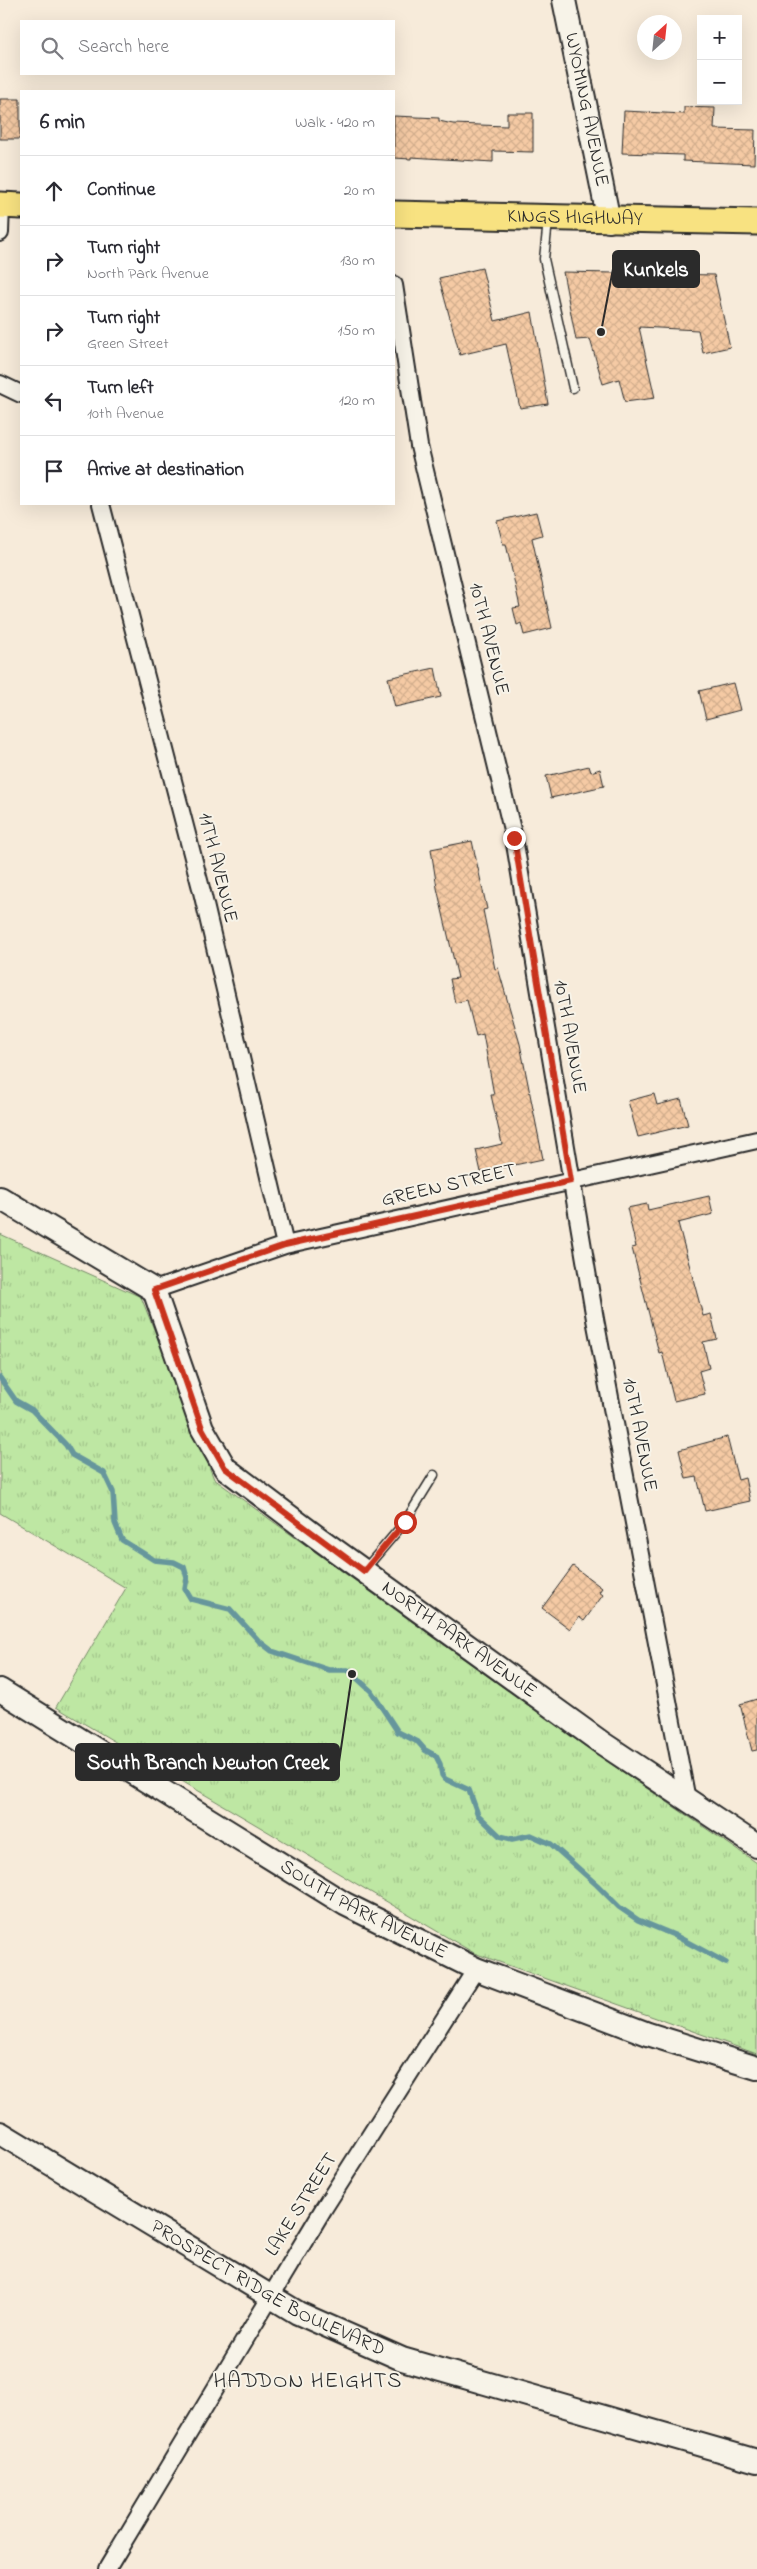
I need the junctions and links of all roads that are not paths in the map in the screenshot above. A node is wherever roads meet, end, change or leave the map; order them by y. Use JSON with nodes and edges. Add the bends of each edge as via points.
{"nodes":[{"id":1,"x":564,"y":0,"type":"edge"},
{"id":2,"x":0,"y":205,"type":"edge"},
{"id":3,"x":20,"y":206,"type":"edge"},
{"id":4,"x":395,"y":214,"type":"edge"},
{"id":5,"x":548,"y":219,"type":"junction"},
{"id":6,"x":610,"y":221,"type":"junction"},
{"id":7,"x":757,"y":222,"type":"edge"},
{"id":8,"x":0,"y":233,"type":"edge"},
{"id":9,"x":395,"y":291,"type":"edge"},
{"id":10,"x":0,"y":384,"type":"edge"},
{"id":11,"x":573,"y":388,"type":"dead end"},
{"id":12,"x":20,"y":394,"type":"edge"},
{"id":13,"x":101,"y":505,"type":"edge"},
{"id":14,"x":757,"y":1140,"type":"edge"},
{"id":15,"x":571,"y":1181,"type":"junction"},
{"id":16,"x":0,"y":1198,"type":"edge"},
{"id":17,"x":285,"y":1245,"type":"junction"},
{"id":18,"x":154,"y":1290,"type":"junction"},
{"id":19,"x":434,"y":1475,"type":"dead end"},
{"id":20,"x":364,"y":1571,"type":"junction"},
{"id":21,"x":0,"y":1690,"type":"edge"},
{"id":22,"x":687,"y":1800,"type":"junction"},
{"id":23,"x":757,"y":1846,"type":"edge"},
{"id":24,"x":476,"y":1969,"type":"junction"},
{"id":25,"x":757,"y":2068,"type":"edge"},
{"id":26,"x":0,"y":2133,"type":"edge"},
{"id":27,"x":271,"y":2296,"type":"junction"},
{"id":28,"x":757,"y":2461,"type":"edge"},
{"id":29,"x":107,"y":2569,"type":"edge"}],
"edges":[{"from":1,"to":6,"type":"street","name":"WYOMING AVENUE"},
{"from":2,"to":3,"type":"main road"},
{"from":2,"to":8,"type":"street"},
{"from":4,"to":5,"type":"main road","name":"KINGS HIGHWAY"},
{"from":5,"to":6,"type":"main road","name":"KINGS HIGHWAY"},
{"from":5,"to":11,"type":"lane","via":[[544,259]]},
{"from":6,"to":7,"type":"main road","name":"KINGS HIGHWAY"},
{"from":9,"to":15,"type":"street","name":"10TH AVENUE","via":[[419,446],[514,838]]},
{"from":10,"to":12,"type":"street"},
{"from":13,"to":17,"type":"street","name":"11TH AVENUE","via":[[202,892]]},
{"from":14,"to":15,"type":"street","name":"GREEN STREET"},
{"from":15,"to":17,"type":"street","name":"GREEN STREET"},
{"from":15,"to":22,"type":"street","name":"10TH AVENUE","via":[[596,1329]]},
{"from":16,"to":18,"type":"street"},
{"from":17,"to":18,"type":"street","name":"GREEN STREET"},
{"from":18,"to":20,"type":"street","name":"NORTH PARK AVENUE","via":[[202,1428],[225,1468]]},
{"from":19,"to":20,"type":"lane","via":[[405,1522]]},
{"from":20,"to":22,"type":"street","name":"NORTH PARK AVENUE","via":[[602,1743]]},
{"from":21,"to":24,"type":"street","name":"SOUTH PARK AVENUE","via":[[345,1904]]},
{"from":22,"to":23,"type":"street","name":"NORTH PARK AVENUE"},
{"from":24,"to":25,"type":"street","name":"SOUTH PARK AVENUE","via":[[648,2034]]},
{"from":24,"to":27,"type":"street","name":"LAKE STREET"},
{"from":26,"to":27,"type":"street","name":"PROSPECT RIDGE BOULEVARD"},
{"from":27,"to":28,"type":"street","name":"PROSPECT RIDGE BOULEVARD","via":[[298,2313],[402,2359]]},
{"from":27,"to":29,"type":"street","name":"LAKE STREET"}]}
